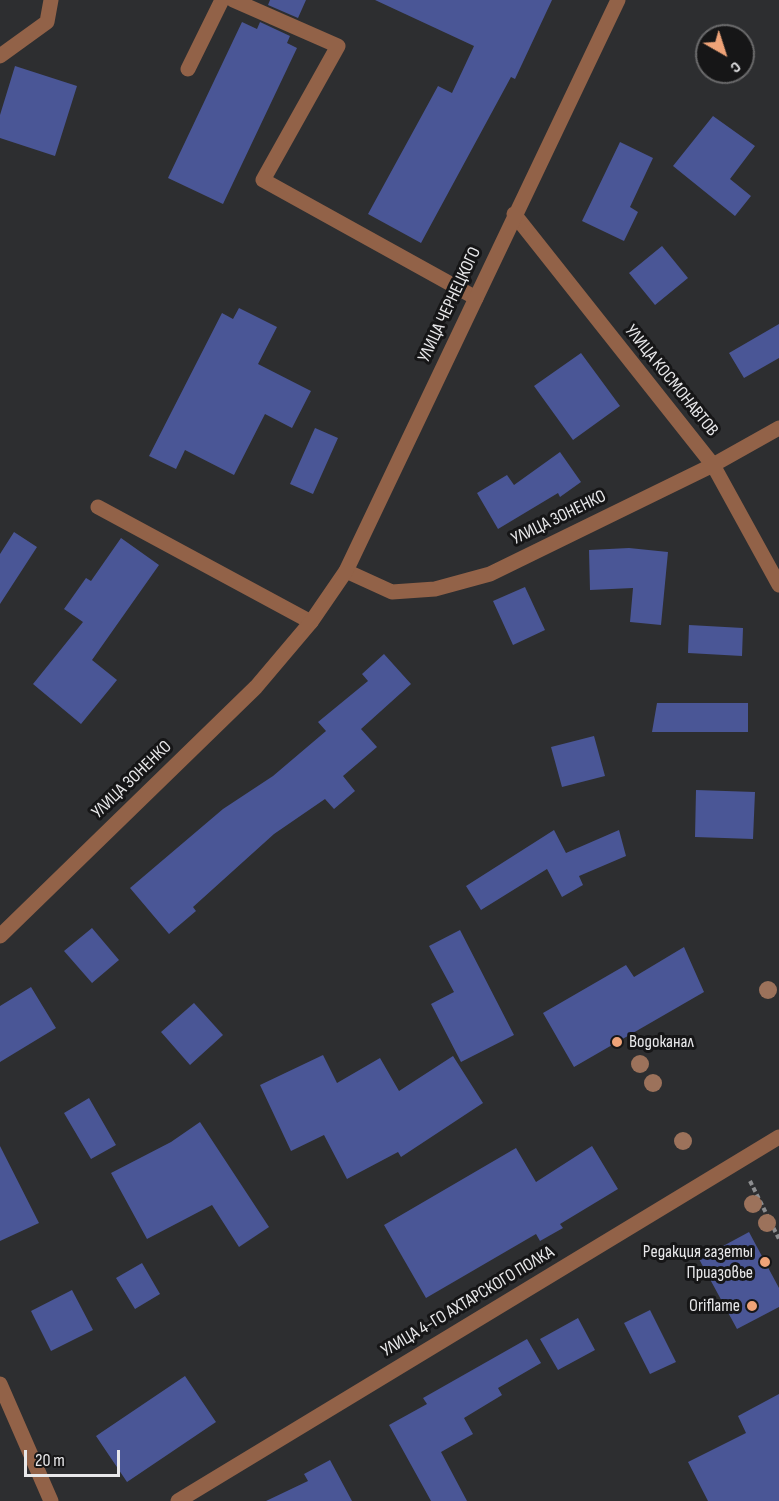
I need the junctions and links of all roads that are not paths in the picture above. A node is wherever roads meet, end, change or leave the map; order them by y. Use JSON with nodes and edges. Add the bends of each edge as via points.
{"nodes":[{"id":1,"x":51,"y":0,"type":"edge"},
{"id":2,"x":222,"y":0,"type":"edge"},
{"id":3,"x":233,"y":0,"type":"edge"},
{"id":4,"x":618,"y":0,"type":"edge"},
{"id":5,"x":0,"y":56,"type":"edge"},
{"id":6,"x":188,"y":69,"type":"dead end"},
{"id":7,"x":514,"y":214,"type":"junction"},
{"id":8,"x":476,"y":298,"type":"junction"},
{"id":9,"x":779,"y":428,"type":"edge"},
{"id":10,"x":713,"y":465,"type":"junction"},
{"id":11,"x":98,"y":507,"type":"dead end"},
{"id":12,"x":346,"y":571,"type":"junction"},
{"id":13,"x":779,"y":585,"type":"edge"},
{"id":14,"x":311,"y":622,"type":"junction"},
{"id":15,"x":0,"y":936,"type":"edge"},
{"id":16,"x":779,"y":1137,"type":"edge"},
{"id":17,"x":0,"y":1384,"type":"edge"},
{"id":18,"x":51,"y":1501,"type":"edge"},
{"id":19,"x":178,"y":1501,"type":"edge"}],
"edges":[{"from":1,"to":5,"type":"street","via":[[47,22]]},
{"from":2,"to":6,"type":"street"},
{"from":3,"to":8,"type":"street","via":[[338,46],[263,180]]},
{"from":4,"to":7,"type":"street","name":"УЛИЦА ЧЕРНЕЦКОГО"},
{"from":7,"to":8,"type":"street","name":"УЛИЦА ЧЕРНЕЦКОГО"},
{"from":7,"to":10,"type":"street","name":"УЛИЦА КОСМОНАВТОВ"},
{"from":8,"to":12,"type":"street","name":"УЛИЦА ЧЕРНЕЦКОГО"},
{"from":9,"to":10,"type":"street","name":"УЛИЦА ЗОНЕНКО"},
{"from":10,"to":12,"type":"street","name":"УЛИЦА ЗОНЕНКО","via":[[490,574],[435,590],[393,592]]},
{"from":10,"to":13,"type":"street","name":"УЛИЦА КОСМОНАВТОВ"},
{"from":11,"to":14,"type":"street"},
{"from":12,"to":14,"type":"street","name":"УЛИЦА ЧЕРНЕЦКОГО"},
{"from":14,"to":15,"type":"street","name":"УЛИЦА ЗОНЕНКО","via":[[256,687]]},
{"from":16,"to":19,"type":"street","name":"УЛИЦА 4-ГО АХТАРСКОГО ПОЛКА"},
{"from":17,"to":18,"type":"street"}]}
